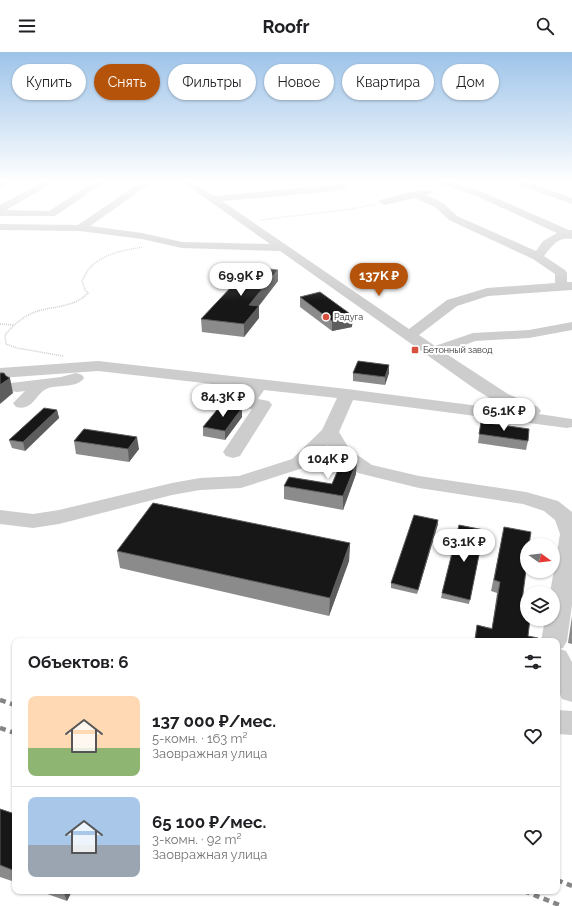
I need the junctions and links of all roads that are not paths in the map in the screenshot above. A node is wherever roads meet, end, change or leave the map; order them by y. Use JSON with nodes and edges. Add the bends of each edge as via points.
{"nodes":[{"id":1,"x":100,"y":221,"type":"edge"},
{"id":2,"x":245,"y":221,"type":"edge"},
{"id":3,"x":459,"y":221,"type":"edge"},
{"id":4,"x":539,"y":221,"type":"edge"},
{"id":5,"x":0,"y":227,"type":"edge"},
{"id":6,"x":85,"y":233,"type":"junction"},
{"id":7,"x":570,"y":235,"type":"edge"},
{"id":8,"x":284,"y":248,"type":"junction"},
{"id":9,"x":537,"y":256,"type":"junction"},
{"id":10,"x":566,"y":286,"type":"edge"},
{"id":11,"x":572,"y":326,"type":"edge"},
{"id":12,"x":410,"y":335,"type":"junction"},
{"id":13,"x":435,"y":352,"type":"junction"},
{"id":14,"x":105,"y":367,"type":"junction"},
{"id":15,"x":0,"y":373,"type":"edge"},
{"id":16,"x":259,"y":384,"type":"junction"},
{"id":17,"x":481,"y":385,"type":"junction"},
{"id":18,"x":347,"y":394,"type":"junction"},
{"id":19,"x":19,"y":395,"type":"dead end"},
{"id":20,"x":448,"y":407,"type":"junction"},
{"id":21,"x":570,"y":423,"type":"edge"},
{"id":22,"x":330,"y":432,"type":"junction"},
{"id":23,"x":233,"y":452,"type":"dead end"},
{"id":24,"x":0,"y":517,"type":"edge"},
{"id":25,"x":554,"y":638,"type":"edge"},
{"id":26,"x":560,"y":665,"type":"edge"},
{"id":27,"x":572,"y":691,"type":"edge"},
{"id":28,"x":560,"y":722,"type":"edge"},
{"id":29,"x":572,"y":723,"type":"edge"}],
"edges":[{"from":1,"to":6,"type":"street"},
{"from":2,"to":8,"type":"street"},
{"from":3,"to":9,"type":"street"},
{"from":4,"to":7,"type":"street"},
{"from":5,"to":6,"type":"street"},
{"from":6,"to":8,"type":"street","via":[[142,236],[182,245]]},
{"from":7,"to":9,"type":"street","via":[[553,239]]},
{"from":8,"to":12,"type":"street"},
{"from":9,"to":10,"type":"street","via":[[560,273]]},
{"from":10,"to":12,"type":"street","via":[[487,292],[452,304]]},
{"from":11,"to":13,"type":"street","via":[[529,334],[472,337]]},
{"from":12,"to":13,"type":"street"},
{"from":13,"to":17,"type":"street"},
{"from":14,"to":15,"type":"street"},
{"from":14,"to":16,"type":"street"},
{"from":14,"to":19,"type":"street","via":[[62,382],[41,384]]},
{"from":16,"to":18,"type":"street"},
{"from":16,"to":23,"type":"street","via":[[247,403],[262,405]]},
{"from":17,"to":20,"type":"street","via":[[482,392],[479,398],[471,403]]},
{"from":17,"to":21,"type":"street","via":[[521,407]]},
{"from":18,"to":20,"type":"street"},
{"from":18,"to":22,"type":"street"},
{"from":20,"to":21,"type":"street"},
{"from":22,"to":24,"type":"street","via":[[299,463],[241,482],[200,484],[172,489],[59,518],[33,521]]},
{"from":22,"to":25,"type":"street","via":[[342,454],[365,469],[419,482],[526,498],[551,506],[564,517],[571,534]]},
{"from":26,"to":27,"type":"street"},
{"from":28,"to":29,"type":"street"}]}
